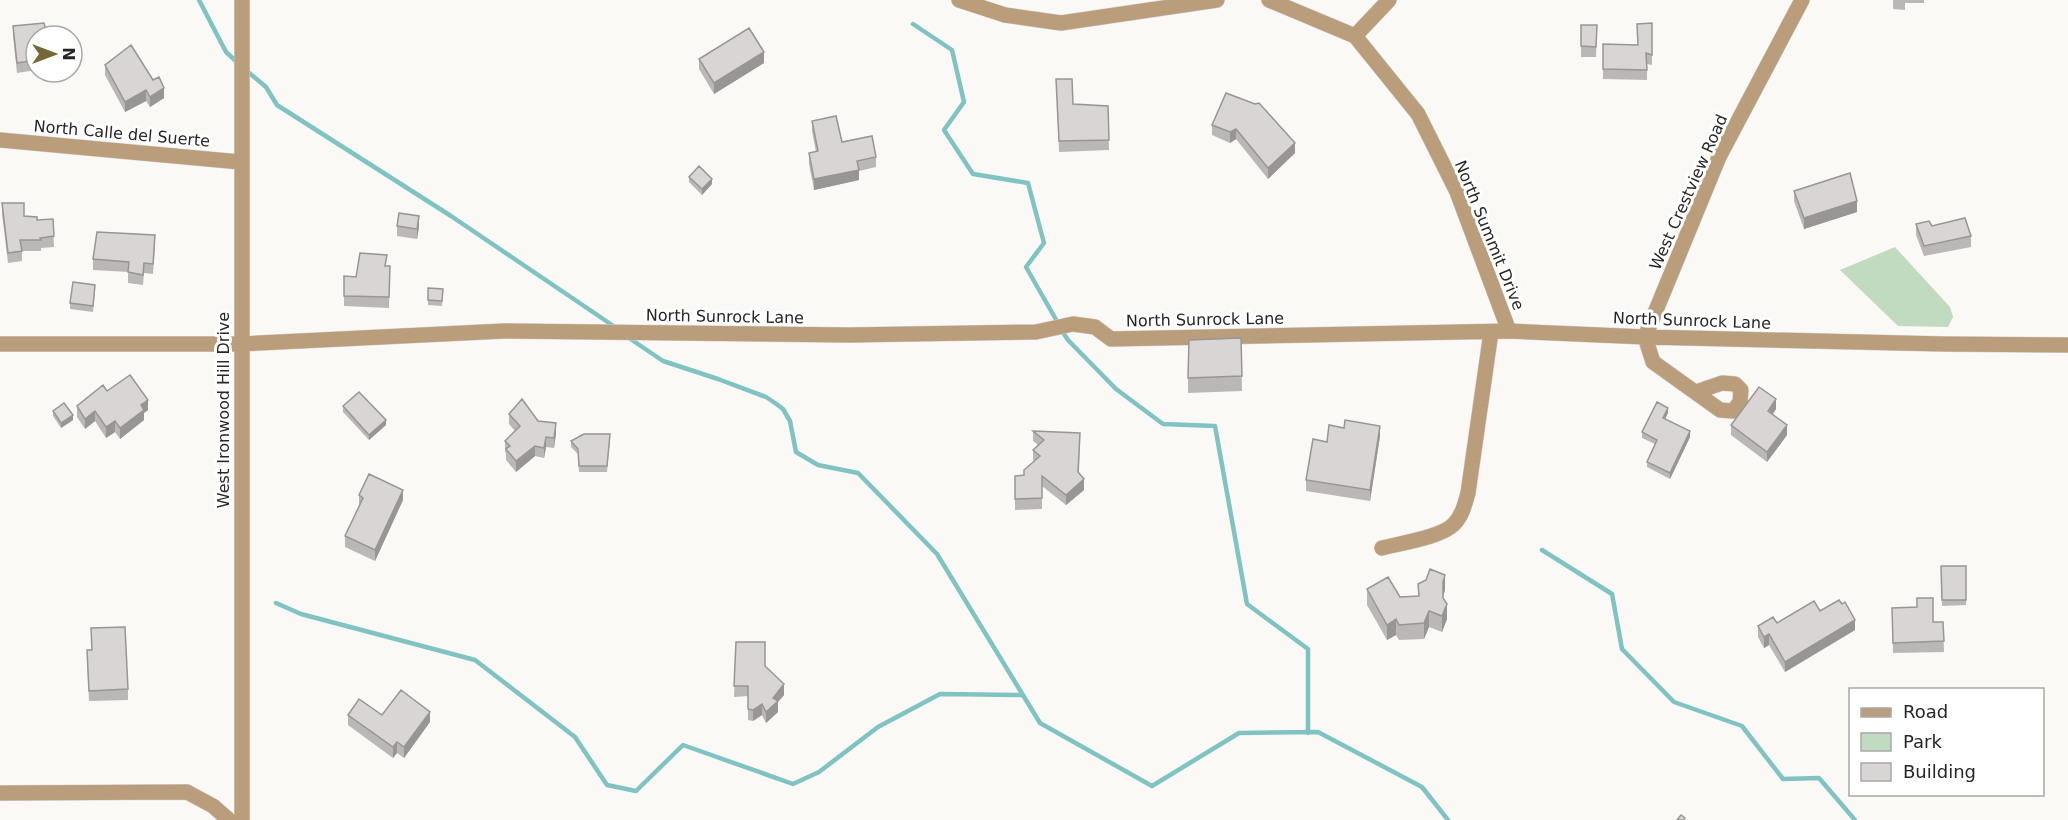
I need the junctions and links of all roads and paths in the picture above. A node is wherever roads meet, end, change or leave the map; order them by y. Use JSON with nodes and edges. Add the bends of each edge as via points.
{"nodes":[{"id":1,"x":242,"y":0,"type":"edge"},
{"id":2,"x":959,"y":0,"type":"edge"},
{"id":3,"x":1217,"y":0,"type":"edge"},
{"id":4,"x":1269,"y":0,"type":"edge"},
{"id":5,"x":1389,"y":0,"type":"edge"},
{"id":6,"x":1802,"y":0,"type":"edge"},
{"id":7,"x":1355,"y":36,"type":"junction"},
{"id":8,"x":0,"y":140,"type":"edge"},
{"id":9,"x":240,"y":162,"type":"junction"},
{"id":10,"x":1509,"y":331,"type":"junction"},
{"id":11,"x":1491,"y":332,"type":"junction"},
{"id":12,"x":1644,"y":337,"type":"junction"},
{"id":13,"x":0,"y":344,"type":"edge"},
{"id":14,"x":241,"y":344,"type":"junction"},
{"id":15,"x":2068,"y":345,"type":"edge"},
{"id":16,"x":1696,"y":392,"type":"dead end"},
{"id":17,"x":1382,"y":548,"type":"dead end"},
{"id":18,"x":0,"y":793,"type":"edge"},
{"id":19,"x":229,"y":820,"type":"edge"},
{"id":20,"x":242,"y":820,"type":"edge"}],
"edges":[{"from":1,"to":9,"type":"street","name":"West Ironwood Hill Drive"},
{"from":2,"to":3,"type":"street","via":[[1005,15],[1061,23]]},
{"from":4,"to":7,"type":"street","name":"North Summit Drive"},
{"from":5,"to":7,"type":"street"},
{"from":6,"to":12,"type":"street","name":"West Crestview Road","via":[[1719,158]]},
{"from":7,"to":10,"type":"street","name":"North Summit Drive","via":[[1418,114],[1457,192]]},
{"from":8,"to":9,"type":"street","name":"North Calle del Suerte"},
{"from":9,"to":14,"type":"street","name":"West Ironwood Hill Drive"},
{"from":10,"to":11,"type":"street","name":"North Sunrock Lane"},
{"from":10,"to":12,"type":"street","name":"North Sunrock Lane"},
{"from":11,"to":14,"type":"street","name":"North Sunrock Lane","via":[[1111,339],[1095,327],[1073,324],[1036,332],[849,335],[504,331]]},
{"from":11,"to":17,"type":"street","via":[[1468,493],[1462,511],[1454,524],[1439,534]]},
{"from":12,"to":15,"type":"street","name":"North Sunrock Lane"},
{"from":12,"to":16,"type":"street","via":[[1653,362]]},
{"from":13,"to":14,"type":"street","name":"North Sunrock Lane"},
{"from":14,"to":20,"type":"street","name":"West Ironwood Hill Drive"},
{"from":18,"to":19,"type":"street","via":[[187,792]]}]}
